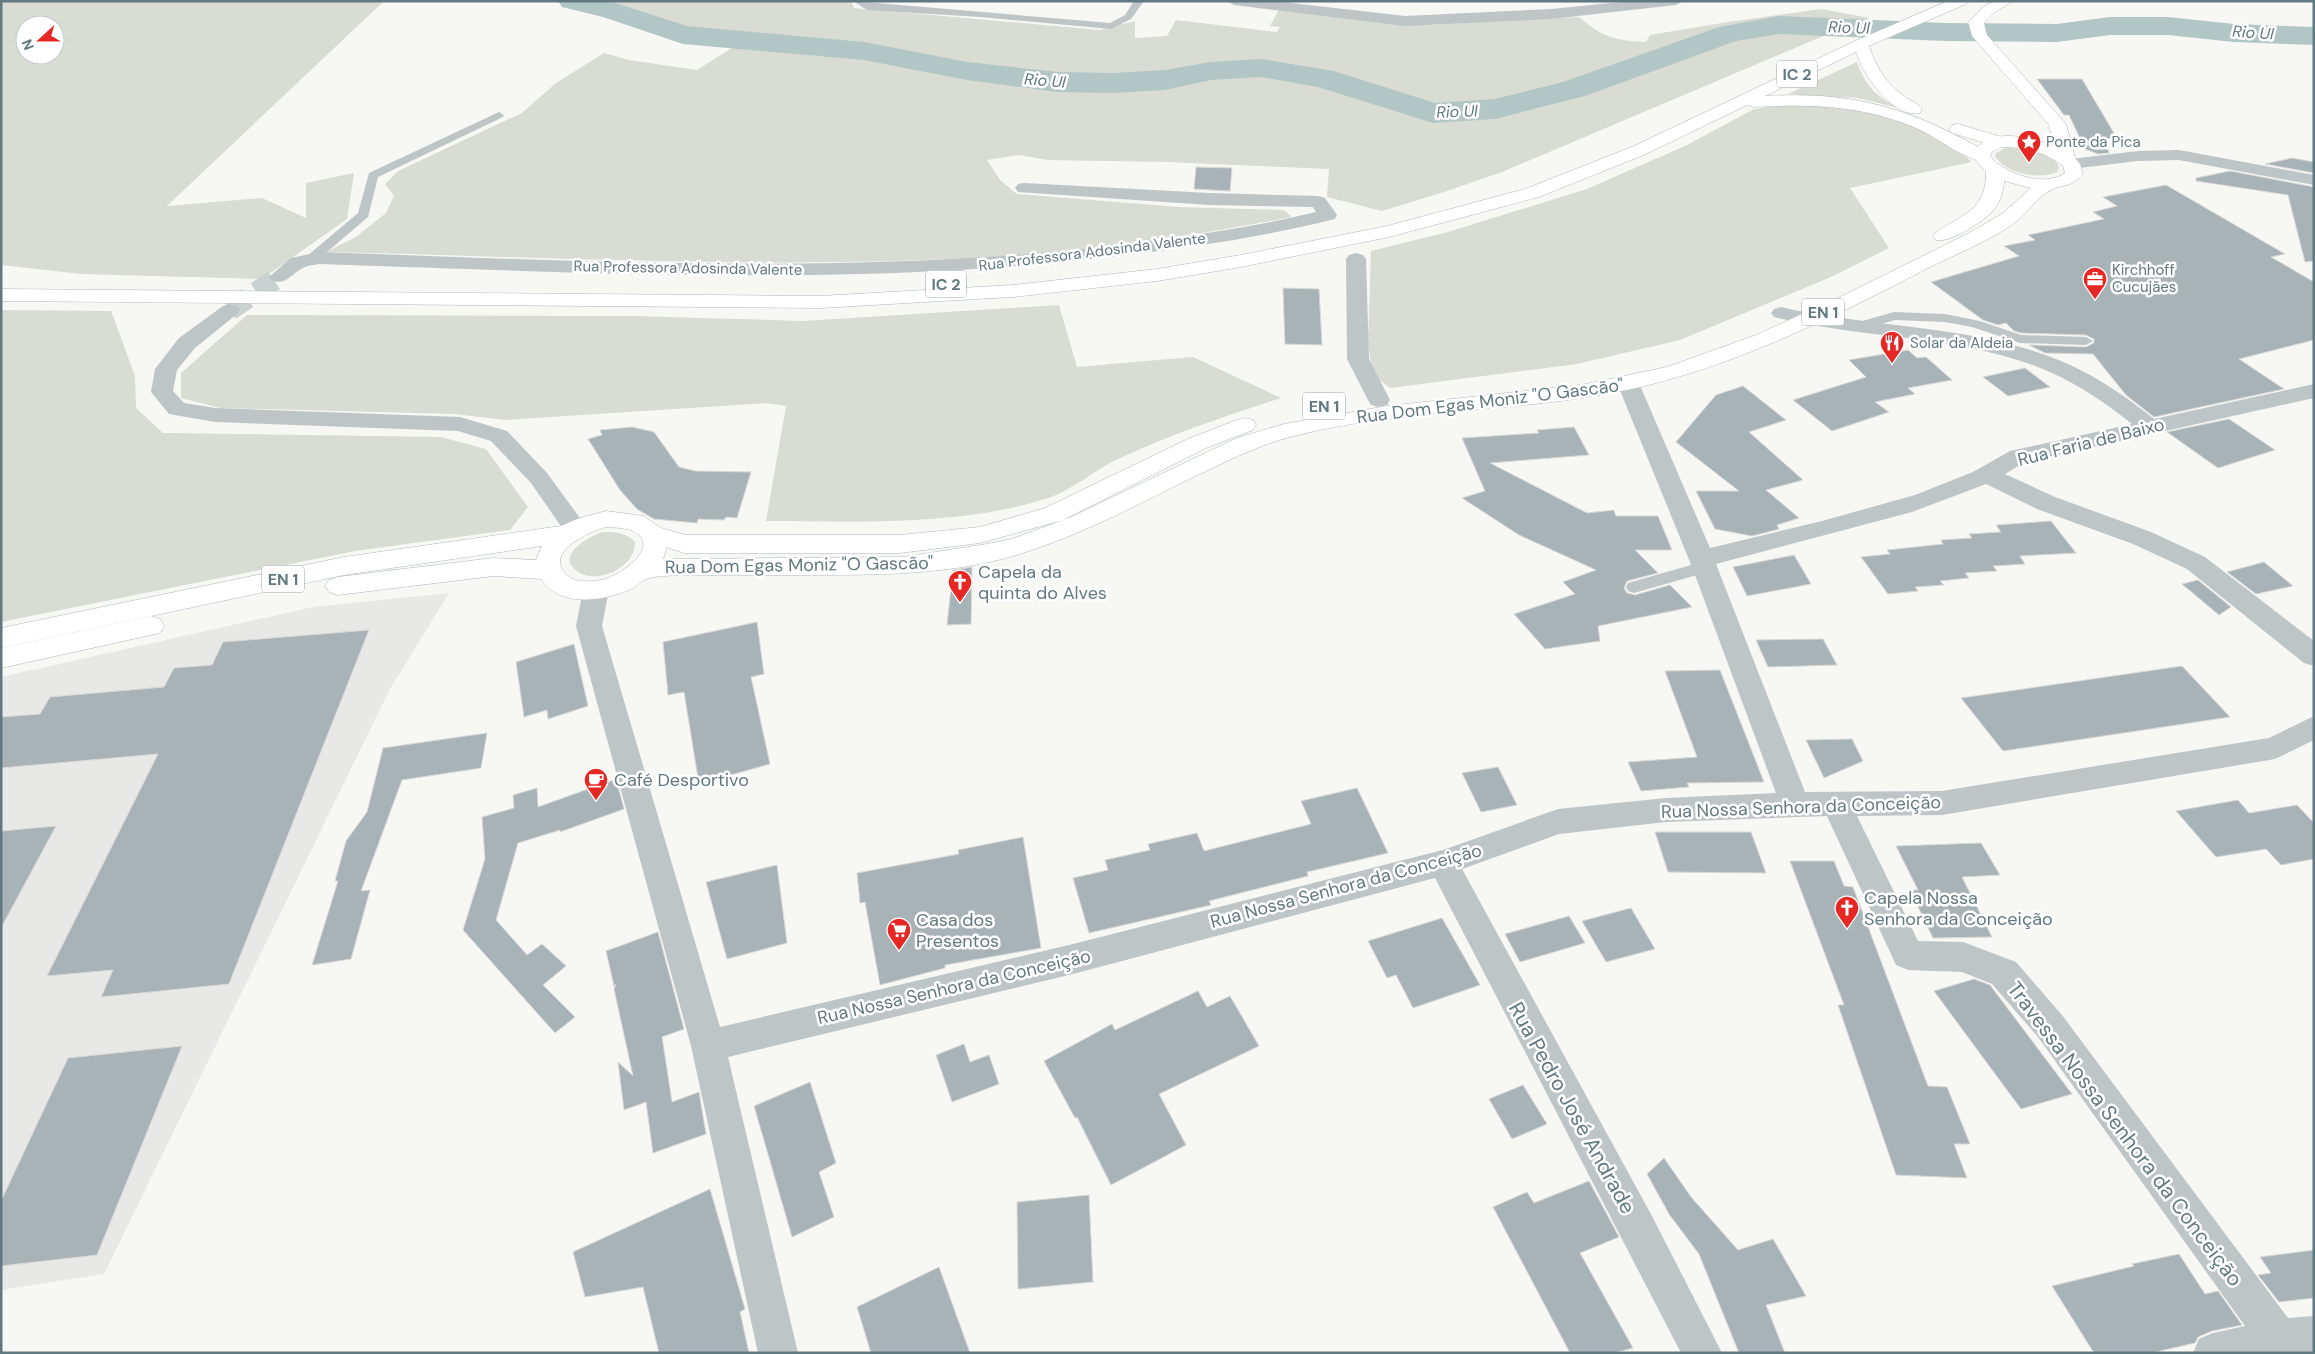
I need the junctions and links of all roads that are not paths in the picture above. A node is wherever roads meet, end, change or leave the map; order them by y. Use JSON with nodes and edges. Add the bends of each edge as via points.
{"nodes":[{"id":1,"x":858,"y":1,"type":"edge"},
{"id":2,"x":1139,"y":1,"type":"edge"},
{"id":3,"x":1234,"y":1,"type":"edge"},
{"id":4,"x":1676,"y":1,"type":"edge"},
{"id":5,"x":1940,"y":1,"type":"edge"},
{"id":6,"x":1961,"y":1,"type":"edge"},
{"id":7,"x":2006,"y":1,"type":"edge"},
{"id":8,"x":1295,"y":4,"type":"edge"},
{"id":9,"x":1920,"y":15,"type":"junction"},
{"id":10,"x":1855,"y":42,"type":"junction"},
{"id":11,"x":1734,"y":104,"type":"junction"},
{"id":12,"x":499,"y":115,"type":"dead end"},
{"id":13,"x":2060,"y":132,"type":"junction"},
{"id":14,"x":1999,"y":142,"type":"junction"},
{"id":15,"x":2024,"y":143,"type":"junction"},
{"id":16,"x":1981,"y":156,"type":"junction"},
{"id":17,"x":2069,"y":161,"type":"junction"},
{"id":18,"x":1994,"y":170,"type":"junction"},
{"id":19,"x":2314,"y":180,"type":"edge"},
{"id":20,"x":2046,"y":184,"type":"junction"},
{"id":21,"x":1024,"y":188,"type":"dead end"},
{"id":22,"x":1356,"y":259,"type":"dead end"},
{"id":23,"x":310,"y":260,"type":"junction"},
{"id":24,"x":279,"y":277,"type":"tunnel mouth"},
{"id":25,"x":1,"y":287,"type":"edge"},
{"id":26,"x":1,"y":295,"type":"edge"},
{"id":27,"x":230,"y":310,"type":"tunnel mouth"},
{"id":28,"x":1781,"y":313,"type":"junction"},
{"id":29,"x":1807,"y":320,"type":"junction"},
{"id":30,"x":1857,"y":327,"type":"junction"},
{"id":31,"x":2086,"y":341,"type":"dead end"},
{"id":32,"x":1628,"y":383,"type":"junction"},
{"id":33,"x":2314,"y":391,"type":"edge"},
{"id":34,"x":1379,"y":400,"type":"junction"},
{"id":35,"x":2150,"y":427,"type":"junction"},
{"id":36,"x":1985,"y":474,"type":"junction"},
{"id":37,"x":572,"y":531,"type":"junction"},
{"id":38,"x":653,"y":534,"type":"junction"},
{"id":39,"x":1703,"y":563,"type":"junction"},
{"id":40,"x":548,"y":570,"type":"junction"},
{"id":41,"x":642,"y":570,"type":"junction"},
{"id":42,"x":1634,"y":587,"type":"dead end"},
{"id":43,"x":596,"y":590,"type":"junction"},
{"id":44,"x":1,"y":638,"type":"edge"},
{"id":45,"x":2314,"y":656,"type":"edge"},
{"id":46,"x":1,"y":658,"type":"edge"},
{"id":47,"x":2312,"y":730,"type":"edge"},
{"id":48,"x":1795,"y":804,"type":"junction"},
{"id":49,"x":1836,"y":804,"type":"junction"},
{"id":50,"x":1443,"y":863,"type":"junction"},
{"id":51,"x":708,"y":1046,"type":"junction"},
{"id":52,"x":2296,"y":1338,"type":"edge"},
{"id":53,"x":778,"y":1353,"type":"edge"},
{"id":54,"x":1702,"y":1353,"type":"edge"},
{"id":55,"x":2213,"y":1353,"type":"edge"}],
"edges":[{"from":1,"to":2,"type":"lane","via":[[867,6],[1111,26],[1126,20]]},
{"from":3,"to":8,"type":"street"},
{"from":4,"to":8,"type":"street","via":[[1550,14],[1404,21]]},
{"from":5,"to":9,"type":"main road","number":"IC 2"},
{"from":6,"to":9,"type":"main road","number":"IC 2"},
{"from":7,"to":13,"type":"main road","via":[[1990,9],[1976,22],[1980,36],[2057,124]]},
{"from":9,"to":10,"type":"main road","number":"IC 2"},
{"from":10,"to":11,"type":"main road","number":"IC 2"},
{"from":10,"to":14,"type":"main road","via":[[1871,74],[1888,93],[1938,121]]},
{"from":10,"to":25,"type":"main road","number":"IC 2","via":[[1620,142],[1473,197],[1378,225],[1171,264],[1064,277],[822,290]]},
{"from":11,"to":16,"type":"main road","via":[[1821,99],[1865,104],[1922,123]]},
{"from":11,"to":26,"type":"main road","number":"IC 2","via":[[1574,178],[1477,209],[1250,260],[1095,283],[993,293],[820,302]]},
{"from":12,"to":23,"type":"lane","via":[[373,175],[364,214]]},
{"from":13,"to":15,"type":"main road"},
{"from":13,"to":17,"type":"main road"},
{"from":14,"to":15,"type":"main road"},
{"from":14,"to":16,"type":"main road","via":[[1989,145]]},
{"from":15,"to":17,"type":"main road","via":[[2048,149]]},
{"from":16,"to":18,"type":"main road","number":"EN 1"},
{"from":17,"to":19,"type":"street","via":[[2108,162],[2159,154],[2179,155]]},
{"from":17,"to":20,"type":"main road","number":"EN 1","via":[[2074,174],[2071,178]]},
{"from":18,"to":20,"type":"main road","number":"EN 1","via":[[2019,180]]},
{"from":18,"to":28,"type":"main road","name":"Rua Dom Egas Moniz \"O Gascão\"","number":"EN 1","via":[[1995,190],[1985,209],[1956,229]]},
{"from":20,"to":29,"type":"main road","name":"Rua Dom Egas Moniz \"O Gascão\"","number":"EN 1","via":[[2009,218],[1976,238]]},
{"from":21,"to":23,"type":"street","name":"Rua Professora Adosinda Valente","via":[[1318,202],[1328,215],[1288,226],[1183,243],[1070,258],[952,267],[712,271],[329,258]]},
{"from":22,"to":34,"type":"street","via":[[1358,359]]},
{"from":23,"to":24,"type":"street","name":"Rua Professora Adosinda Valente","via":[[298,262]]},
{"from":27,"to":37,"type":"street","via":[[187,343],[166,369],[162,392],[177,409],[215,415],[460,424],[499,436],[539,478]]},
{"from":28,"to":29,"type":"street"},
{"from":28,"to":34,"type":"main road","name":"Rua Dom Egas Moniz \"O Gascão\"","number":"EN 1","via":[[1720,339],[1620,368]]},
{"from":29,"to":30,"type":"street"},
{"from":29,"to":32,"type":"main road","name":"Rua Dom Egas Moniz \"O Gascão\"","number":"EN 1","via":[[1697,366]]},
{"from":30,"to":31,"type":"lane","via":[[1894,316],[1945,318],[2020,339]]},
{"from":30,"to":35,"type":"street","via":[[1969,342],[2040,361],[2078,376]]},
{"from":32,"to":39,"type":"street"},
{"from":32,"to":41,"type":"main road","name":"Rua Dom Egas Moniz \"O Gascão\"","number":"EN 1","via":[[1586,391],[1343,420],[1268,435],[1244,443],[1054,533],[1017,546],[958,559],[903,566],[676,566]]},
{"from":33,"to":35,"type":"street","name":"Rua Faria de Baixo"},
{"from":34,"to":38,"type":"main road","name":"Rua Dom Egas Moniz \"O Gascão\"","number":"EN 1","via":[[1308,408],[1262,419],[1198,443],[1054,514],[980,535],[900,544],[684,544]]},
{"from":35,"to":36,"type":"street","name":"Rua Faria de Baixo","via":[[2018,456]]},
{"from":36,"to":39,"type":"street","name":"Rua Faria de Baixo","via":[[1937,497]]},
{"from":36,"to":45,"type":"street","via":[[2046,503],[2142,538],[2196,563]]},
{"from":37,"to":38,"type":"main road","number":"EN 1","via":[[606,519],[621,519],[646,526]]},
{"from":37,"to":40,"type":"main road","via":[[553,548]]},
{"from":37,"to":44,"type":"main road","number":"EN 1","via":[[344,566]]},
{"from":38,"to":41,"type":"main road","number":"EN 1","via":[[656,543],[654,554]]},
{"from":39,"to":42,"type":"lane"},
{"from":39,"to":48,"type":"street"},
{"from":40,"to":43,"type":"main road","number":"EN 1","via":[[554,580],[565,587]]},
{"from":40,"to":46,"type":"main road","number":"EN 1","via":[[493,567],[343,585]]},
{"from":41,"to":43,"type":"main road","number":"EN 1","via":[[621,583]]},
{"from":43,"to":51,"type":"street","via":[[589,626]]},
{"from":47,"to":49,"type":"street","name":"Rua Nossa Senhora da Conceição","via":[[2275,748],[1942,804]]},
{"from":48,"to":49,"type":"street","name":"Rua Nossa Senhora da Conceição"},
{"from":48,"to":50,"type":"street","name":"Rua Nossa Senhora da Conceição","via":[[1666,810],[1558,822]]},
{"from":49,"to":52,"type":"street","name":"Travessa Nossa Senhora da Conceição","via":[[1908,955],[1962,957],[2004,973],[2050,1026]]},
{"from":50,"to":51,"type":"street","name":"Rua Nossa Senhora da Conceição","via":[[1073,959]]},
{"from":50,"to":54,"type":"street","name":"Rua Pedro José Andrade","via":[[1485,948],[1667,1282]]},
{"from":51,"to":53,"type":"street"},
{"from":52,"to":55,"type":"street"}]}
